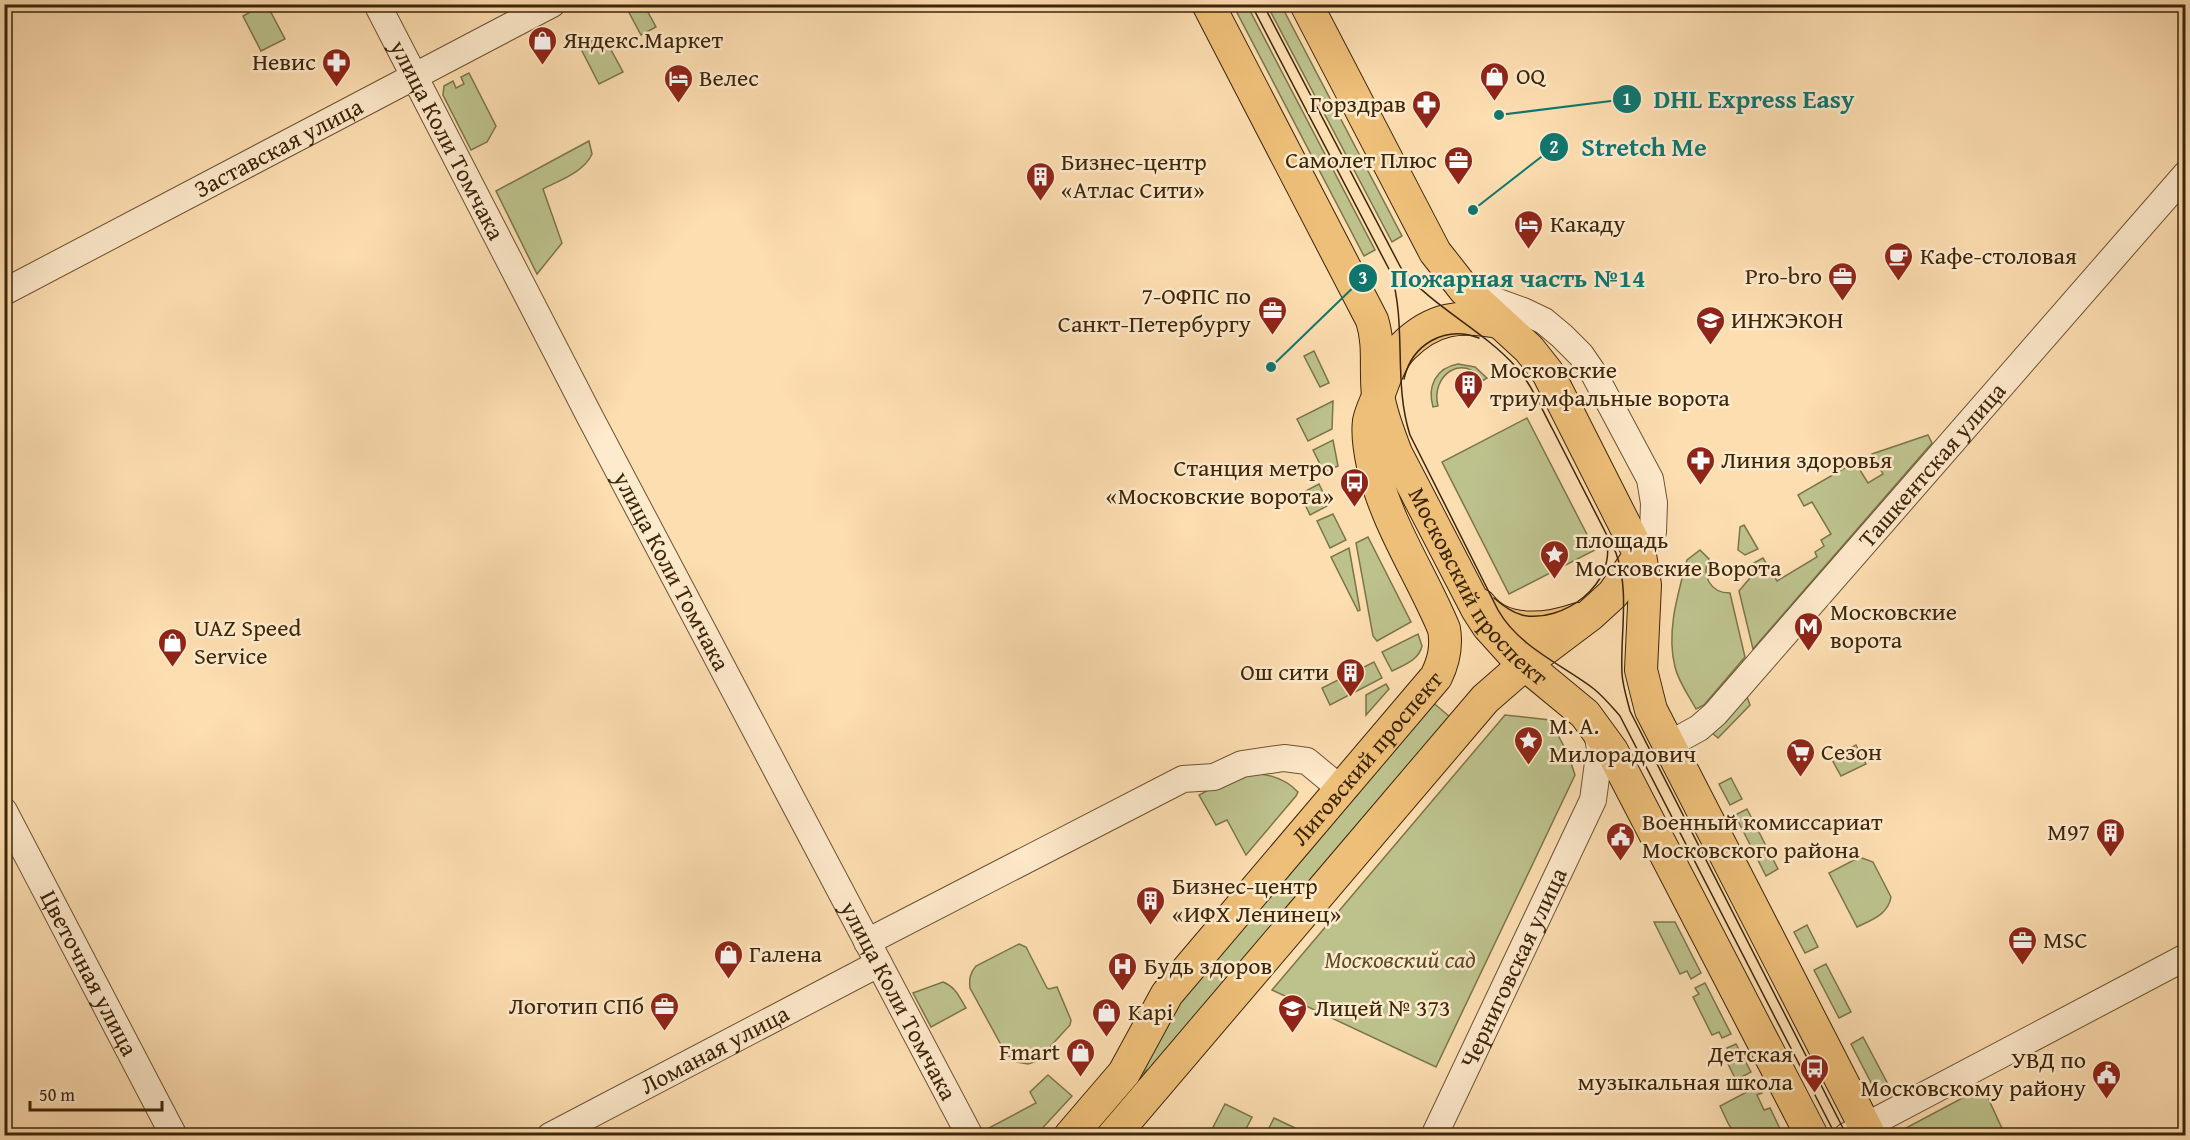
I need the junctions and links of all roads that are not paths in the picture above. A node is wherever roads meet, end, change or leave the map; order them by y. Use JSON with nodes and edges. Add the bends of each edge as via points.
{"nodes":[{"id":1,"x":377,"y":4,"type":"edge"},
{"id":2,"x":552,"y":4,"type":"edge"},
{"id":3,"x":1208,"y":4,"type":"edge"},
{"id":4,"x":1306,"y":4,"type":"edge"},
{"id":5,"x":414,"y":77,"type":"junction"},
{"id":6,"x":2186,"y":174,"type":"edge"},
{"id":7,"x":1464,"y":289,"type":"junction"},
{"id":8,"x":4,"y":292,"type":"edge"},
{"id":9,"x":1499,"y":322,"type":"junction"},
{"id":10,"x":1378,"y":396,"type":"junction"},
{"id":11,"x":1640,"y":555,"type":"junction"},
{"id":12,"x":1468,"y":590,"type":"junction"},
{"id":13,"x":1590,"y":615,"type":"junction"},
{"id":14,"x":1525,"y":664,"type":"junction"},
{"id":15,"x":1596,"y":727,"type":"junction"},
{"id":16,"x":1668,"y":745,"type":"junction"},
{"id":17,"x":1342,"y":790,"type":"junction"},
{"id":18,"x":1634,"y":792,"type":"junction"},
{"id":19,"x":1593,"y":800,"type":"junction"},
{"id":20,"x":4,"y":811,"type":"edge"},
{"id":21,"x":873,"y":953,"type":"junction"},
{"id":22,"x":2186,"y":957,"type":"edge"},
{"id":23,"x":1861,"y":1132,"type":"edge"},
{"id":24,"x":174,"y":1136,"type":"edge"},
{"id":25,"x":550,"y":1136,"type":"edge"},
{"id":26,"x":970,"y":1136,"type":"edge"},
{"id":27,"x":1070,"y":1136,"type":"edge"},
{"id":28,"x":1113,"y":1136,"type":"edge"},
{"id":29,"x":1434,"y":1136,"type":"edge"},
{"id":30,"x":1812,"y":1136,"type":"edge"}],
"edges":[{"from":1,"to":5,"type":"street","name":"улица Коли Томчака"},
{"from":2,"to":5,"type":"street","name":"Заставская улица"},
{"from":3,"to":10,"type":"main road","name":"Московский проспект","via":[[1372,320],[1377,336]]},
{"from":4,"to":7,"type":"main road","via":[[1430,244]]},
{"from":5,"to":8,"type":"street","name":"Заставская улица"},
{"from":5,"to":21,"type":"street","name":"улица Коли Томчака"},
{"from":6,"to":16,"type":"street","name":"Ташкентская улица","via":[[1715,714]]},
{"from":7,"to":9,"type":"main road"},
{"from":7,"to":11,"type":"street","via":[[1544,321],[1581,355],[1594,374],[1650,479],[1653,532]]},
{"from":9,"to":10,"type":"main road","via":[[1458,318],[1426,327],[1399,351]]},
{"from":9,"to":11,"type":"main road","via":[[1548,373]]},
{"from":10,"to":12,"type":"main road","name":"Московский проспект","via":[[1396,453]]},
{"from":10,"to":17,"type":"main road","name":"Лиговский проспект","via":[[1369,421],[1375,475],[1394,528],[1444,629],[1446,647],[1436,677]]},
{"from":11,"to":13,"type":"main road","via":[[1613,594]]},
{"from":11,"to":16,"type":"main road","via":[[1645,585],[1641,670],[1651,710]]},
{"from":12,"to":13,"type":"main road","via":[[1482,609],[1495,618],[1526,628],[1561,625]]},
{"from":12,"to":14,"type":"main road","name":"Московский проспект","via":[[1493,633]]},
{"from":13,"to":14,"type":"main road"},
{"from":14,"to":15,"type":"main road","name":"Московский проспект"},
{"from":14,"to":28,"type":"main road","via":[[1485,699]]},
{"from":15,"to":18,"type":"main road","name":"Московский проспект"},
{"from":15,"to":19,"type":"street","name":"Черниговская улица","via":[[1600,748]]},
{"from":16,"to":23,"type":"main road"},
{"from":17,"to":21,"type":"street","name":"Ломаная улица","via":[[1307,761],[1284,758],[1242,764],[1214,777],[1184,779]]},
{"from":17,"to":27,"type":"main road","name":"Лиговский проспект","via":[[1167,994],[1124,1073]]},
{"from":18,"to":19,"type":"street","via":[[1612,792]]},
{"from":18,"to":30,"type":"main road","name":"Московский проспект"},
{"from":19,"to":29,"type":"street","name":"Черниговская улица"},
{"from":20,"to":24,"type":"street","name":"Цветочная улица"},
{"from":21,"to":25,"type":"street","name":"Ломаная улица"},
{"from":21,"to":26,"type":"street","name":"улица Коли Томчака"},
{"from":22,"to":23,"type":"street"}]}
